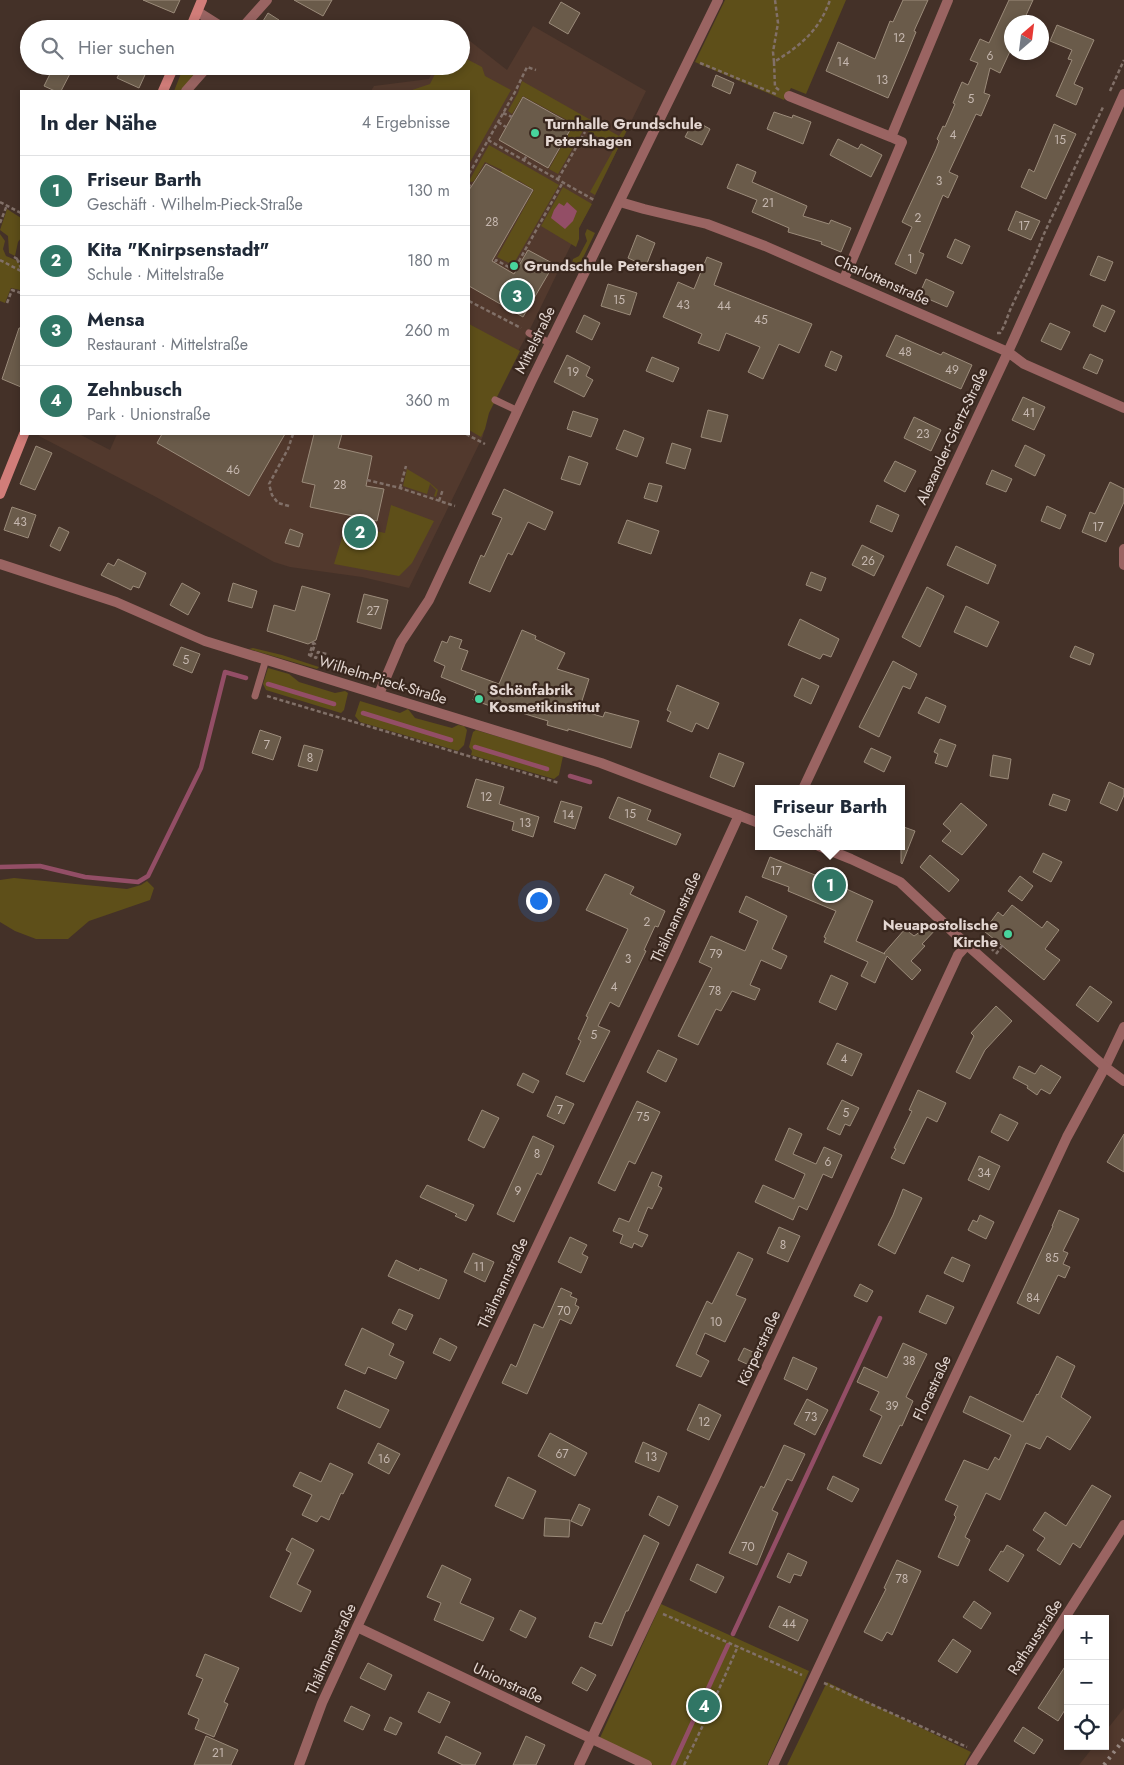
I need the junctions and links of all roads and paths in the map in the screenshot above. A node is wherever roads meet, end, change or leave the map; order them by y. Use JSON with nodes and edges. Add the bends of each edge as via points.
{"nodes":[{"id":1,"x":202,"y":0,"type":"edge"},
{"id":2,"x":267,"y":0,"type":"edge"},
{"id":3,"x":718,"y":0,"type":"edge"},
{"id":4,"x":775,"y":0,"type":"edge"},
{"id":5,"x":830,"y":0,"type":"edge"},
{"id":6,"x":948,"y":0,"type":"edge"},
{"id":7,"x":198,"y":12,"type":"junction"},
{"id":8,"x":194,"y":20,"type":"edge"},
{"id":9,"x":210,"y":20,"type":"edge"},
{"id":10,"x":249,"y":20,"type":"edge"},
{"id":11,"x":690,"y":58,"type":"junction"},
{"id":12,"x":1124,"y":60,"type":"edge"},
{"id":13,"x":774,"y":62,"type":"junction"},
{"id":14,"x":536,"y":70,"type":"dead end"},
{"id":15,"x":170,"y":75,"type":"edge"},
{"id":16,"x":200,"y":75,"type":"edge"},
{"id":17,"x":163,"y":90,"type":"edge"},
{"id":18,"x":187,"y":90,"type":"edge"},
{"id":19,"x":1124,"y":94,"type":"edge"},
{"id":20,"x":789,"y":96,"type":"junction"},
{"id":21,"x":1108,"y":96,"type":"dead end"},
{"id":22,"x":1105,"y":103,"type":"dead end"},
{"id":23,"x":503,"y":113,"type":"junction"},
{"id":24,"x":512,"y":117,"type":"dead end"},
{"id":25,"x":498,"y":122,"type":"junction"},
{"id":26,"x":506,"y":127,"type":"dead end"},
{"id":27,"x":585,"y":132,"type":"dead end"},
{"id":28,"x":891,"y":137,"type":"junction"},
{"id":29,"x":488,"y":140,"type":"junction"},
{"id":30,"x":527,"y":155,"type":"dead end"},
{"id":31,"x":524,"y":160,"type":"junction"},
{"id":32,"x":470,"y":172,"type":"edge"},
{"id":33,"x":558,"y":179,"type":"junction"},
{"id":34,"x":563,"y":182,"type":"junction"},
{"id":35,"x":594,"y":200,"type":"dead end"},
{"id":36,"x":0,"y":202,"type":"edge"},
{"id":37,"x":620,"y":202,"type":"junction"},
{"id":38,"x":7,"y":205,"type":"junction"},
{"id":39,"x":20,"y":212,"type":"edge"},
{"id":40,"x":0,"y":223,"type":"edge"},
{"id":41,"x":0,"y":260,"type":"edge"},
{"id":42,"x":20,"y":260,"type":"edge"},
{"id":43,"x":495,"y":260,"type":"dead end"},
{"id":44,"x":20,"y":268,"type":"edge"},
{"id":45,"x":20,"y":270,"type":"edge"},
{"id":46,"x":844,"y":279,"type":"junction"},
{"id":47,"x":20,"y":293,"type":"edge"},
{"id":48,"x":470,"y":302,"type":"edge"},
{"id":49,"x":7,"y":303,"type":"dead end"},
{"id":50,"x":990,"y":330,"type":"dead end"},
{"id":51,"x":529,"y":333,"type":"joint"},
{"id":52,"x":550,"y":344,"type":"junction"},
{"id":53,"x":1008,"y":352,"type":"junction"},
{"id":54,"x":495,"y":400,"type":"dead end"},
{"id":55,"x":1124,"y":408,"type":"edge"},
{"id":56,"x":518,"y":411,"type":"junction"},
{"id":57,"x":24,"y":435,"type":"edge"},
{"id":58,"x":293,"y":435,"type":"edge"},
{"id":59,"x":468,"y":435,"type":"edge"},
{"id":60,"x":485,"y":444,"type":"dead end"},
{"id":61,"x":406,"y":466,"type":"dead end"},
{"id":62,"x":367,"y":480,"type":"dead end"},
{"id":63,"x":400,"y":488,"type":"junction"},
{"id":64,"x":443,"y":489,"type":"dead end"},
{"id":65,"x":0,"y":494,"type":"edge"},
{"id":66,"x":439,"y":501,"type":"junction"},
{"id":67,"x":289,"y":506,"type":"dead end"},
{"id":68,"x":455,"y":506,"type":"dead end"},
{"id":69,"x":1124,"y":549,"type":"edge"},
{"id":70,"x":0,"y":564,"type":"edge"},
{"id":71,"x":1124,"y":564,"type":"edge"},
{"id":72,"x":313,"y":643,"type":"dead end"},
{"id":73,"x":327,"y":654,"type":"dead end"},
{"id":74,"x":266,"y":659,"type":"junction"},
{"id":75,"x":255,"y":694,"type":"joint"},
{"id":76,"x":379,"y":694,"type":"junction"},
{"id":77,"x":559,"y":783,"type":"dead end"},
{"id":78,"x":805,"y":785,"type":"edge"},
{"id":79,"x":739,"y":815,"type":"junction"},
{"id":80,"x":755,"y":821,"type":"edge"},
{"id":81,"x":829,"y":850,"type":"edge"},
{"id":82,"x":826,"y":867,"type":"dead end"},
{"id":83,"x":823,"y":874,"type":"junction"},
{"id":84,"x":820,"y":877,"type":"dead end"},
{"id":85,"x":824,"y":879,"type":"dead end"},
{"id":86,"x":967,"y":945,"type":"junction"},
{"id":87,"x":992,"y":951,"type":"dead end"},
{"id":88,"x":996,"y":954,"type":"dead end"},
{"id":89,"x":1124,"y":1027,"type":"edge"},
{"id":90,"x":1105,"y":1067,"type":"junction"},
{"id":91,"x":1124,"y":1081,"type":"edge"},
{"id":92,"x":1124,"y":1525,"type":"edge"},
{"id":93,"x":653,"y":1609,"type":"junction"},
{"id":94,"x":357,"y":1627,"type":"junction"},
{"id":95,"x":738,"y":1646,"type":"junction"},
{"id":96,"x":813,"y":1679,"type":"junction"},
{"id":97,"x":591,"y":1738,"type":"junction"},
{"id":98,"x":979,"y":1752,"type":"junction"},
{"id":99,"x":299,"y":1765,"type":"edge"},
{"id":100,"x":579,"y":1765,"type":"edge"},
{"id":101,"x":647,"y":1765,"type":"edge"},
{"id":102,"x":684,"y":1765,"type":"edge"},
{"id":103,"x":773,"y":1765,"type":"edge"},
{"id":104,"x":971,"y":1765,"type":"edge"}],
"edges":[{"from":1,"to":7,"type":"main road"},
{"from":2,"to":10,"type":"street"},
{"from":3,"to":11,"type":"street","name":"Mittelstraße"},
{"from":4,"to":13,"type":"path","via":[[778,23]]},
{"from":5,"to":13,"type":"path","via":[[811,34]]},
{"from":6,"to":28,"type":"street"},
{"from":7,"to":8,"type":"main road"},
{"from":7,"to":9,"type":"street"},
{"from":11,"to":20,"type":"path","via":[[742,82]]},
{"from":11,"to":37,"type":"street","name":"Mittelstraße"},
{"from":12,"to":21,"type":"path"},
{"from":13,"to":20,"type":"path","via":[[775,87]]},
{"from":14,"to":23,"type":"path","via":[[527,67]]},
{"from":15,"to":17,"type":"main road"},
{"from":16,"to":18,"type":"street"},
{"from":19,"to":53,"type":"street","name":"Alexander-Giertz-Straße"},
{"from":20,"to":28,"type":"street"},
{"from":22,"to":50,"type":"path","via":[[1004,328],[1000,334]]},
{"from":23,"to":24,"type":"path"},
{"from":23,"to":25,"type":"path"},
{"from":25,"to":26,"type":"path"},
{"from":25,"to":29,"type":"path"},
{"from":27,"to":33,"type":"path"},
{"from":28,"to":46,"type":"street","via":[[902,142]]},
{"from":29,"to":31,"type":"path"},
{"from":29,"to":32,"type":"path"},
{"from":30,"to":31,"type":"path"},
{"from":31,"to":33,"type":"path"},
{"from":33,"to":34,"type":"path"},
{"from":34,"to":35,"type":"path"},
{"from":34,"to":43,"type":"path","via":[[514,270]]},
{"from":36,"to":38,"type":"path"},
{"from":37,"to":46,"type":"street","name":"Charlottenstraße","via":[[707,224]]},
{"from":37,"to":52,"type":"street","name":"Mittelstraße"},
{"from":38,"to":39,"type":"path"},
{"from":38,"to":40,"type":"path"},
{"from":41,"to":45,"type":"path"},
{"from":42,"to":44,"type":"path","via":[[16,258]]},
{"from":46,"to":53,"type":"street","name":"Charlottenstraße"},
{"from":47,"to":49,"type":"path","via":[[12,290]]},
{"from":48,"to":51,"type":"path"},
{"from":51,"to":52,"type":"lane"},
{"from":52,"to":56,"type":"street","name":"Mittelstraße"},
{"from":53,"to":55,"type":"street","name":"Charlottenstraße","via":[[1024,364]]},
{"from":53,"to":78,"type":"street","name":"Alexander-Giertz-Straße"},
{"from":54,"to":56,"type":"lane"},
{"from":56,"to":76,"type":"street","name":"Mittelstraße","via":[[429,600],[401,642]]},
{"from":57,"to":65,"type":"main road"},
{"from":58,"to":67,"type":"path","via":[[269,484],[278,503]]},
{"from":59,"to":60,"type":"path"},
{"from":61,"to":63,"type":"path"},
{"from":62,"to":63,"type":"path"},
{"from":63,"to":66,"type":"path"},
{"from":64,"to":66,"type":"path"},
{"from":66,"to":68,"type":"path"},
{"from":69,"to":71,"type":"street"},
{"from":70,"to":74,"type":"street","name":"Wilhelm-Pieck-Straße","via":[[116,602],[205,641]]},
{"from":72,"to":73,"type":"path","via":[[311,656],[316,658],[318,652]]},
{"from":74,"to":75,"type":"lane"},
{"from":74,"to":76,"type":"street","name":"Wilhelm-Pieck-Straße"},
{"from":75,"to":77,"type":"path"},
{"from":76,"to":79,"type":"street","name":"Wilhelm-Pieck-Straße","via":[[625,771]]},
{"from":79,"to":80,"type":"street","name":"Wilhelm-Pieck-Straße"},
{"from":79,"to":94,"type":"street","name":"Thälmannstraße"},
{"from":81,"to":86,"type":"street","via":[[900,882]]},
{"from":82,"to":83,"type":"path"},
{"from":83,"to":84,"type":"path","via":[[821,872]]},
{"from":83,"to":85,"type":"path","via":[[826,874]]},
{"from":86,"to":90,"type":"street"},
{"from":86,"to":93,"type":"street","name":"Körperstraße","via":[[958,955]]},
{"from":87,"to":88,"type":"path","via":[[999,944],[1002,946]]},
{"from":89,"to":90,"type":"street","name":"Florastraße"},
{"from":90,"to":91,"type":"street"},
{"from":90,"to":96,"type":"street","name":"Florastraße","via":[[1067,1137]]},
{"from":92,"to":98,"type":"street","name":"Rathausstraße"},
{"from":93,"to":95,"type":"path"},
{"from":93,"to":97,"type":"street","name":"Körperstraße"},
{"from":94,"to":97,"type":"street","name":"Unionstraße"},
{"from":94,"to":99,"type":"street","name":"Thälmannstraße","via":[[322,1703]]},
{"from":95,"to":96,"type":"path"},
{"from":95,"to":102,"type":"path"},
{"from":96,"to":98,"type":"path"},
{"from":96,"to":103,"type":"street","name":"Florastraße"},
{"from":97,"to":100,"type":"street","name":"Körperstraße"},
{"from":97,"to":101,"type":"street","name":"Unionstraße"},
{"from":98,"to":104,"type":"street","name":"Rathausstraße"}]}
